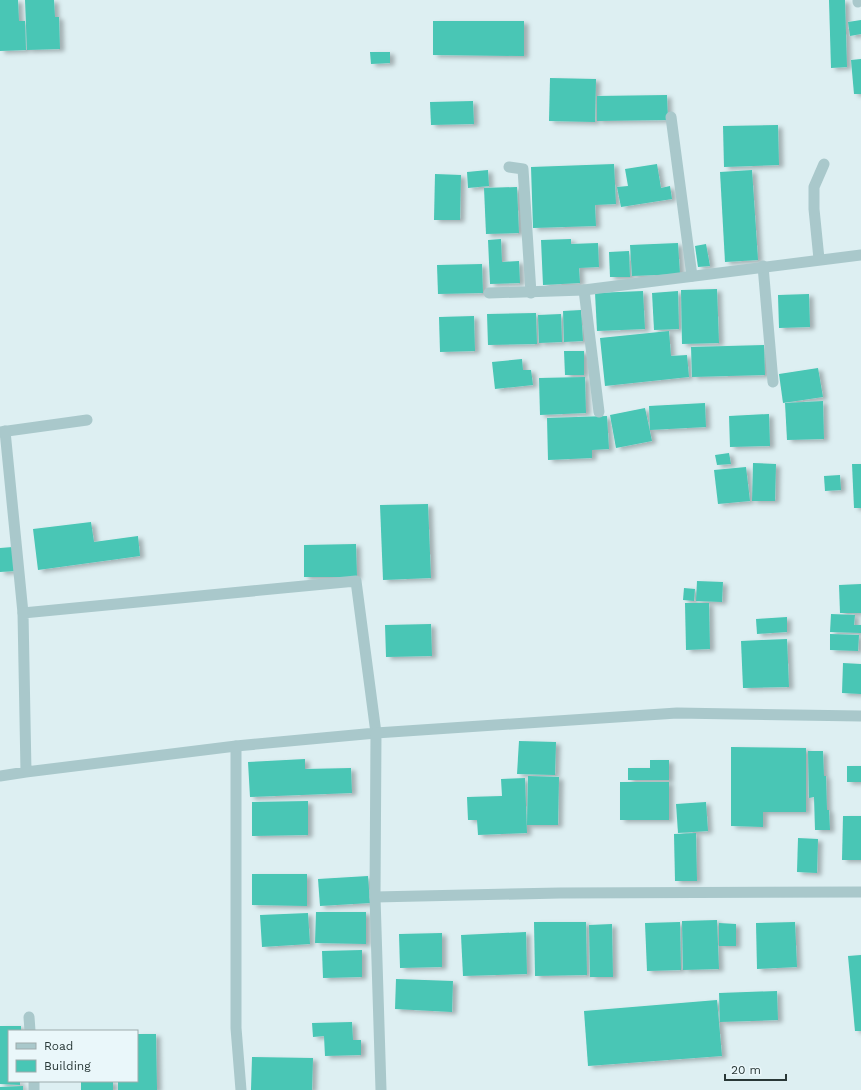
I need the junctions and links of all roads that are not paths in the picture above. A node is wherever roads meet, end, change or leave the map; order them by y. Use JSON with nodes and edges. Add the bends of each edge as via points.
{"nodes":[{"id":1,"x":670,"y":116,"type":"dead end"},
{"id":2,"x":824,"y":164,"type":"dead end"},
{"id":3,"x":509,"y":167,"type":"dead end"},
{"id":4,"x":861,"y":255,"type":"edge"},
{"id":5,"x":819,"y":259,"type":"junction"},
{"id":6,"x":763,"y":266,"type":"junction"},
{"id":7,"x":692,"y":276,"type":"junction"},
{"id":8,"x":584,"y":290,"type":"junction"},
{"id":9,"x":532,"y":292,"type":"junction"},
{"id":10,"x":489,"y":293,"type":"dead end"},
{"id":11,"x":774,"y":382,"type":"dead end"},
{"id":12,"x":599,"y":412,"type":"dead end"},
{"id":13,"x":87,"y":420,"type":"dead end"},
{"id":14,"x":2,"y":432,"type":"edge"},
{"id":15,"x":23,"y":613,"type":"junction"},
{"id":16,"x":861,"y":716,"type":"edge"},
{"id":17,"x":376,"y":733,"type":"junction"},
{"id":18,"x":236,"y":746,"type":"junction"},
{"id":19,"x":26,"y":772,"type":"junction"},
{"id":20,"x":0,"y":776,"type":"edge"},
{"id":21,"x":861,"y":892,"type":"edge"},
{"id":22,"x":375,"y":896,"type":"junction"},
{"id":23,"x":29,"y":1017,"type":"dead end"},
{"id":24,"x":30,"y":1030,"type":"edge"},
{"id":25,"x":240,"y":1090,"type":"edge"},
{"id":26,"x":381,"y":1090,"type":"edge"}],
"edges":[{"from":1,"to":7,"type":"street"},
{"from":2,"to":5,"type":"street","via":[[814,187]]},
{"from":3,"to":9,"type":"street","via":[[523,169]]},
{"from":4,"to":5,"type":"street"},
{"from":5,"to":6,"type":"street"},
{"from":6,"to":7,"type":"street"},
{"from":6,"to":11,"type":"street"},
{"from":7,"to":8,"type":"street"},
{"from":8,"to":9,"type":"street"},
{"from":8,"to":12,"type":"street"},
{"from":9,"to":10,"type":"street"},
{"from":13,"to":14,"type":"street"},
{"from":14,"to":15,"type":"street"},
{"from":15,"to":17,"type":"street","via":[[356,581]]},
{"from":15,"to":19,"type":"street"},
{"from":16,"to":17,"type":"street","via":[[677,713]]},
{"from":17,"to":18,"type":"street"},
{"from":17,"to":22,"type":"street"},
{"from":18,"to":19,"type":"street"},
{"from":18,"to":25,"type":"street","via":[[236,1028]]},
{"from":19,"to":20,"type":"street"},
{"from":21,"to":22,"type":"street"},
{"from":22,"to":26,"type":"street"},
{"from":23,"to":24,"type":"street"}]}
